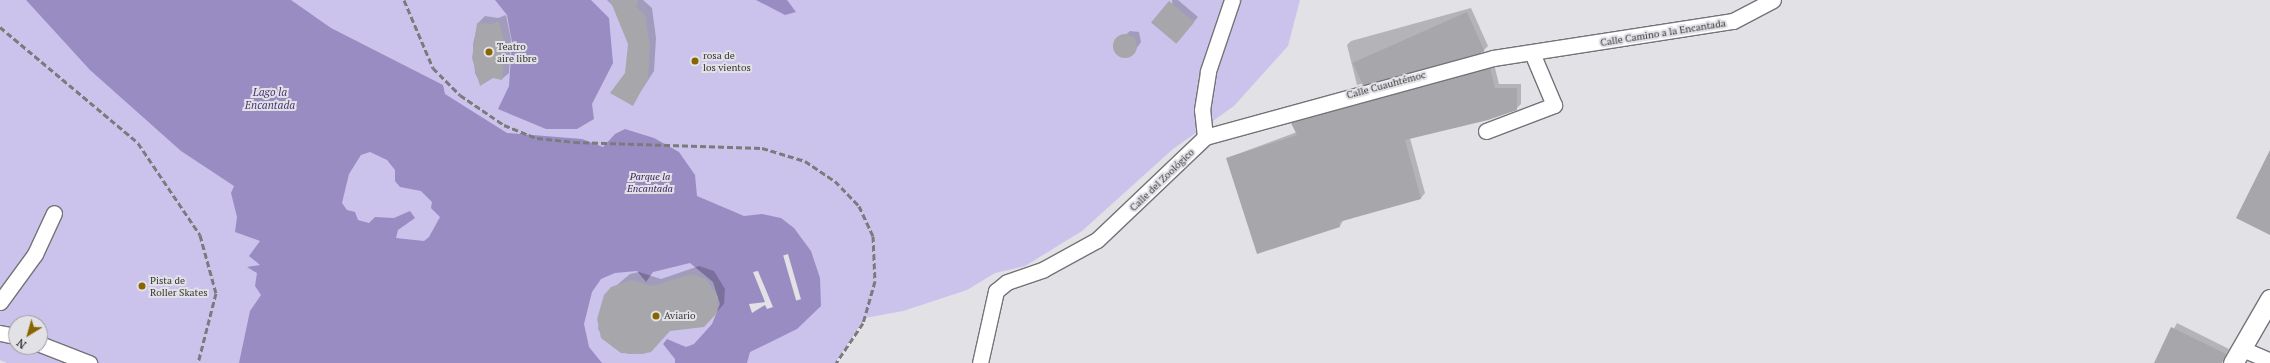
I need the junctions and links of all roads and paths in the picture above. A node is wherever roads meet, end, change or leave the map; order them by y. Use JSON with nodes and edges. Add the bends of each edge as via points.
{"nodes":[{"id":1,"x":1232,"y":0,"type":"edge"},
{"id":2,"x":1774,"y":0,"type":"edge"},
{"id":3,"x":1571,"y":48,"type":"joint"},
{"id":4,"x":1532,"y":53,"type":"junction"},
{"id":5,"x":1486,"y":131,"type":"dead end"},
{"id":6,"x":1204,"y":137,"type":"junction"},
{"id":7,"x":54,"y":214,"type":"dead end"},
{"id":8,"x":2270,"y":299,"type":"edge"},
{"id":9,"x":0,"y":302,"type":"edge"},
{"id":10,"x":48,"y":347,"type":"edge"},
{"id":11,"x":2236,"y":356,"type":"edge"},
{"id":12,"x":2270,"y":362,"type":"edge"},
{"id":13,"x":89,"y":363,"type":"edge"},
{"id":14,"x":980,"y":363,"type":"edge"}],
"edges":[{"from":1,"to":6,"type":"street","via":[[1208,71],[1202,110]]},
{"from":2,"to":3,"type":"street","name":"Calle Camino a la Encantada","via":[[1719,25]]},
{"from":3,"to":4,"type":"street","name":"Calle Cuauhtémoc"},
{"from":4,"to":5,"type":"street","via":[[1554,105]]},
{"from":4,"to":6,"type":"street","name":"Calle Cuauhtémoc","via":[[1493,58]]},
{"from":6,"to":14,"type":"street","name":"Calle del Zoológico","via":[[1097,240],[1044,269],[1007,282],[996,291]]},
{"from":7,"to":9,"type":"street","via":[[35,254]]},
{"from":8,"to":11,"type":"street"},
{"from":10,"to":13,"type":"street"},
{"from":11,"to":12,"type":"street"}]}
